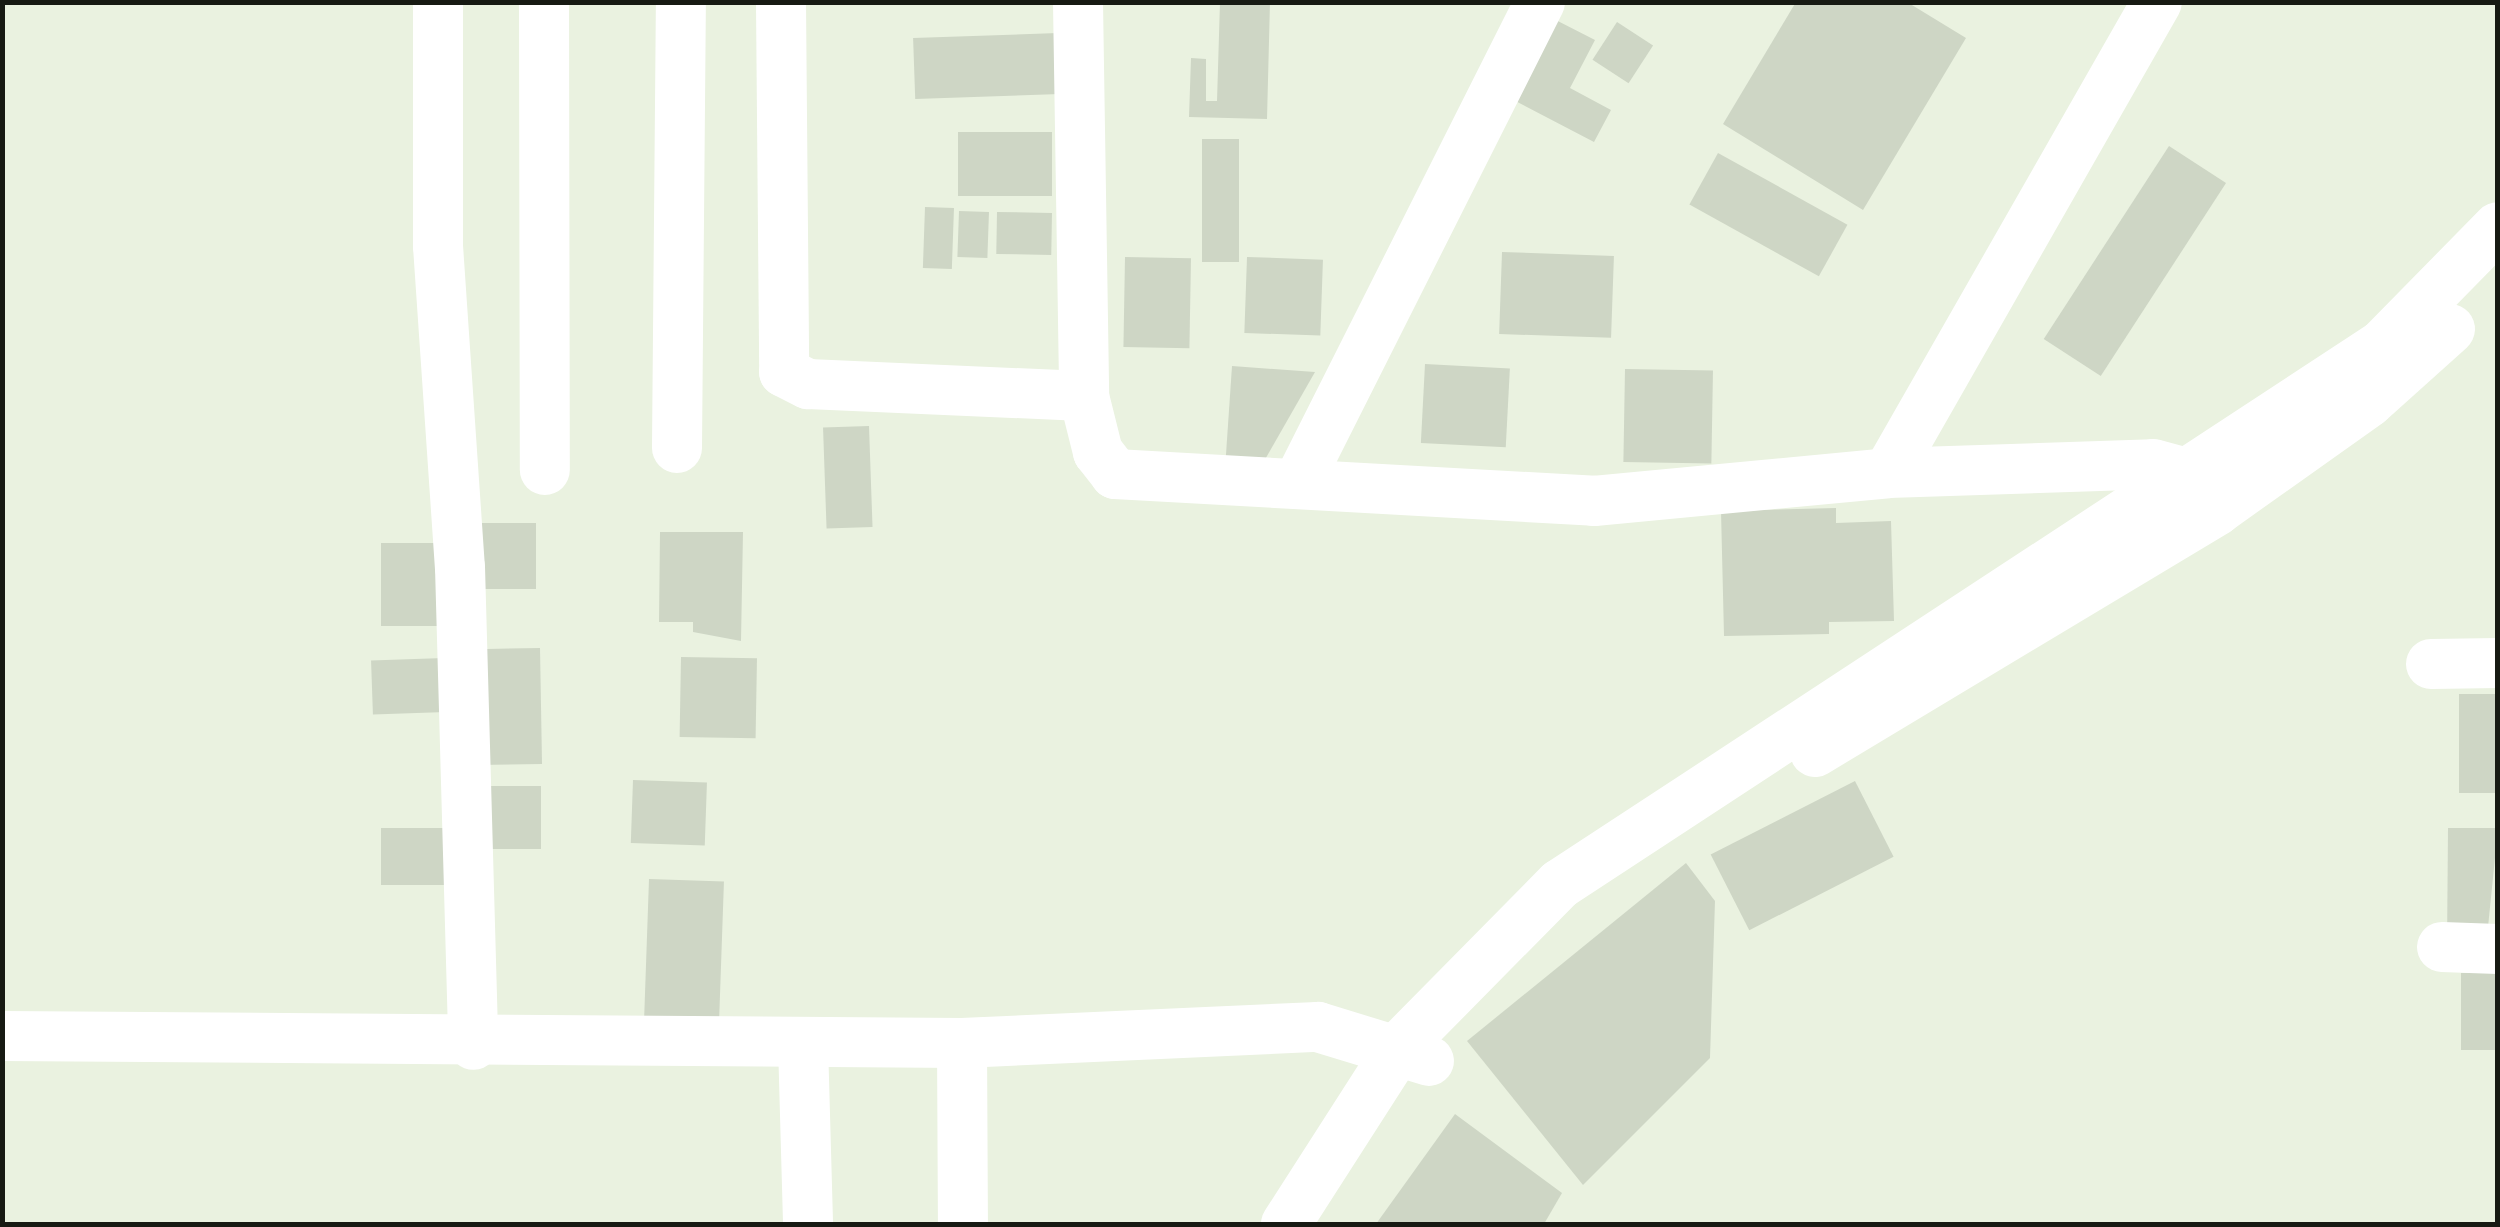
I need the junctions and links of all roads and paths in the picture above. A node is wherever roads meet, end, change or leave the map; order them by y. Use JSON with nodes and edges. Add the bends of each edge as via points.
{"nodes":[{"id":1,"x":438,"y":2,"type":"edge"},
{"id":2,"x":544,"y":2,"type":"edge"},
{"id":3,"x":681,"y":2,"type":"edge"},
{"id":4,"x":781,"y":2,"type":"edge"},
{"id":5,"x":1078,"y":2,"type":"edge"},
{"id":6,"x":1540,"y":2,"type":"edge"},
{"id":7,"x":2157,"y":2,"type":"edge"},
{"id":8,"x":2498,"y":227,"type":"edge"},
{"id":9,"x":2498,"y":278,"type":"edge"},
{"id":10,"x":1084,"y":396,"type":"junction"},
{"id":11,"x":676,"y":448,"type":"dead end"},
{"id":12,"x":546,"y":470,"type":"dead end"},
{"id":13,"x":1888,"y":473,"type":"junction"},
{"id":14,"x":1300,"y":479,"type":"junction"},
{"id":15,"x":2205,"y":493,"type":"junction"},
{"id":16,"x":2498,"y":663,"type":"edge"},
{"id":17,"x":2432,"y":664,"type":"dead end"},
{"id":18,"x":2442,"y":948,"type":"dead end"},
{"id":19,"x":2498,"y":949,"type":"edge"},
{"id":20,"x":2,"y":1036,"type":"edge"},
{"id":21,"x":802,"y":1043,"type":"junction"},
{"id":22,"x":962,"y":1043,"type":"junction"},
{"id":23,"x":473,"y":1044,"type":"junction"},
{"id":24,"x":1415,"y":1053,"type":"junction"},
{"id":25,"x":808,"y":1224,"type":"edge"},
{"id":26,"x":964,"y":1224,"type":"edge"},
{"id":27,"x":1286,"y":1224,"type":"edge"},
{"id":28,"x":1321,"y":1224,"type":"edge"}],
"edges":[{"from":1,"to":23,"type":"street","via":[[438,264],[460,567]]},
{"from":2,"to":12,"type":"street"},
{"from":3,"to":11,"type":"street"},
{"from":4,"to":10,"type":"street","via":[[784,372],[808,384]]},
{"from":5,"to":10,"type":"street"},
{"from":6,"to":14,"type":"street"},
{"from":7,"to":13,"type":"street"},
{"from":8,"to":15,"type":"street","via":[[2421,314]]},
{"from":9,"to":15,"type":"street","via":[[2369,402]]},
{"from":10,"to":14,"type":"street","via":[[1098,452],[1116,474]]},
{"from":13,"to":14,"type":"street","via":[[1594,501]]},
{"from":13,"to":15,"type":"street","via":[[2153,464]]},
{"from":15,"to":24,"type":"street","via":[[1591,861],[1465,970]]},
{"from":16,"to":17,"type":"street"},
{"from":18,"to":19,"type":"street"},
{"from":20,"to":23,"type":"street"},
{"from":21,"to":22,"type":"street"},
{"from":21,"to":23,"type":"street"},
{"from":21,"to":25,"type":"street"},
{"from":22,"to":24,"type":"street","via":[[1318,1027]]},
{"from":22,"to":26,"type":"street"},
{"from":24,"to":27,"type":"street"},
{"from":24,"to":28,"type":"street"}]}
